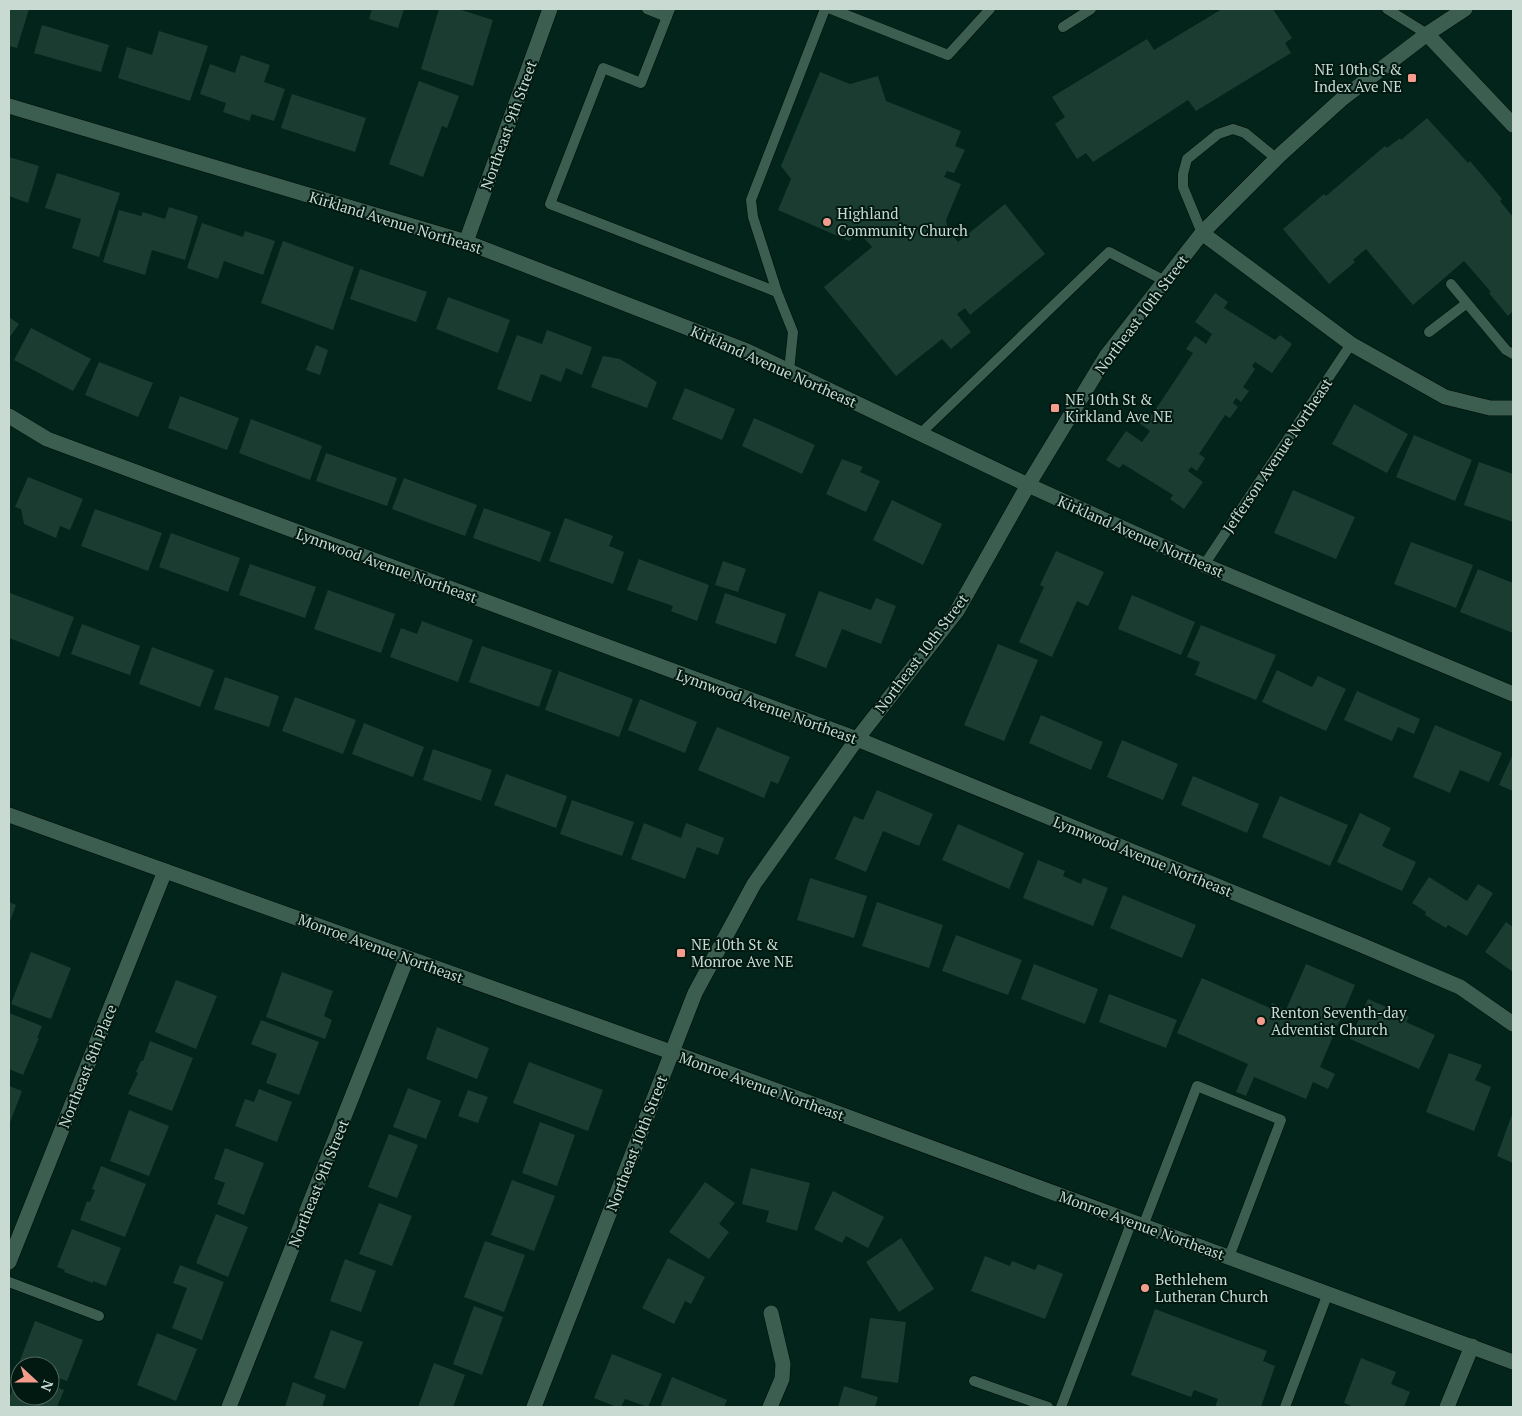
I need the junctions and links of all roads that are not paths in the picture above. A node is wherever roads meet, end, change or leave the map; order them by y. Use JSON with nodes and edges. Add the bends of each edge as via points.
{"nodes":[{"id":1,"x":550,"y":9,"type":"edge"},
{"id":2,"x":647,"y":9,"type":"edge"},
{"id":3,"x":825,"y":9,"type":"edge"},
{"id":4,"x":831,"y":9,"type":"edge"},
{"id":5,"x":990,"y":9,"type":"edge"},
{"id":6,"x":1091,"y":9,"type":"edge"},
{"id":7,"x":1387,"y":9,"type":"edge"},
{"id":8,"x":1466,"y":9,"type":"edge"},
{"id":9,"x":669,"y":13,"type":"edge"},
{"id":10,"x":1063,"y":27,"type":"dead end"},
{"id":11,"x":1427,"y":34,"type":"junction"},
{"id":12,"x":9,"y":106,"type":"edge"},
{"id":13,"x":1513,"y":125,"type":"edge"},
{"id":14,"x":1276,"y":159,"type":"junction"},
{"id":15,"x":1202,"y":233,"type":"junction"},
{"id":16,"x":466,"y":242,"type":"junction"},
{"id":17,"x":1164,"y":281,"type":"junction"},
{"id":18,"x":1451,"y":284,"type":"dead end"},
{"id":19,"x":777,"y":292,"type":"junction"},
{"id":20,"x":1466,"y":303,"type":"junction"},
{"id":21,"x":1429,"y":332,"type":"dead end"},
{"id":22,"x":1351,"y":344,"type":"junction"},
{"id":23,"x":1513,"y":354,"type":"edge"},
{"id":24,"x":790,"y":371,"type":"junction"},
{"id":25,"x":1513,"y":408,"type":"edge"},
{"id":26,"x":9,"y":416,"type":"edge"},
{"id":27,"x":921,"y":432,"type":"junction"},
{"id":28,"x":1028,"y":485,"type":"junction"},
{"id":29,"x":1204,"y":565,"type":"junction"},
{"id":30,"x":1513,"y":694,"type":"edge"},
{"id":31,"x":857,"y":739,"type":"junction"},
{"id":32,"x":9,"y":815,"type":"edge"},
{"id":33,"x":165,"y":871,"type":"junction"},
{"id":34,"x":407,"y":958,"type":"junction"},
{"id":35,"x":1513,"y":1024,"type":"edge"},
{"id":36,"x":671,"y":1052,"type":"junction"},
{"id":37,"x":1138,"y":1224,"type":"junction"},
{"id":38,"x":1229,"y":1257,"type":"junction"},
{"id":39,"x":9,"y":1262,"type":"edge"},
{"id":40,"x":9,"y":1282,"type":"edge"},
{"id":41,"x":1328,"y":1293,"type":"junction"},
{"id":42,"x":770,"y":1313,"type":"dead end"},
{"id":43,"x":99,"y":1316,"type":"dead end"},
{"id":44,"x":1472,"y":1346,"type":"junction"},
{"id":45,"x":1513,"y":1362,"type":"edge"},
{"id":46,"x":974,"y":1381,"type":"dead end"},
{"id":47,"x":229,"y":1407,"type":"edge"},
{"id":48,"x":534,"y":1407,"type":"edge"},
{"id":49,"x":770,"y":1407,"type":"edge"},
{"id":50,"x":1048,"y":1407,"type":"edge"},
{"id":51,"x":1061,"y":1407,"type":"edge"},
{"id":52,"x":1285,"y":1407,"type":"edge"},
{"id":53,"x":1447,"y":1407,"type":"edge"}],
"edges":[{"from":1,"to":16,"type":"street","name":"Northeast 9th Street"},
{"from":2,"to":9,"type":"lane"},
{"from":3,"to":19,"type":"lane","via":[[751,200],[753,217]]},
{"from":4,"to":5,"type":"lane","via":[[948,54]]},
{"from":6,"to":10,"type":"lane"},
{"from":7,"to":11,"type":"lane"},
{"from":8,"to":11,"type":"street","name":"Northeast 10th Street"},
{"from":9,"to":19,"type":"lane","via":[[641,83],[603,68],[550,204]]},
{"from":11,"to":13,"type":"street"},
{"from":11,"to":14,"type":"street","name":"Northeast 10th Street","via":[[1343,98]]},
{"from":12,"to":16,"type":"street","name":"Kirkland Avenue Northeast"},
{"from":14,"to":15,"type":"street","name":"Northeast 10th Street"},
{"from":14,"to":15,"type":"lane","via":[[1245,133],[1232,129],[1218,134],[1187,159],[1183,187]]},
{"from":15,"to":17,"type":"street","name":"Northeast 10th Street"},
{"from":15,"to":22,"type":"street"},
{"from":16,"to":24,"type":"street","name":"Kirkland Avenue Northeast"},
{"from":17,"to":27,"type":"lane","via":[[1109,252]]},
{"from":17,"to":28,"type":"street","name":"Northeast 10th Street","via":[[1107,355]]},
{"from":18,"to":20,"type":"lane"},
{"from":19,"to":24,"type":"lane","via":[[793,332]]},
{"from":20,"to":21,"type":"lane"},
{"from":20,"to":23,"type":"lane"},
{"from":22,"to":25,"type":"street","via":[[1445,397],[1490,408]]},
{"from":22,"to":29,"type":"lane","name":"Jefferson Avenue Northeast"},
{"from":24,"to":27,"type":"street","name":"Kirkland Avenue Northeast"},
{"from":26,"to":31,"type":"street","name":"Lynnwood Avenue Northeast","via":[[47,439]]},
{"from":27,"to":28,"type":"street","name":"Kirkland Avenue Northeast"},
{"from":28,"to":29,"type":"street","name":"Kirkland Avenue Northeast"},
{"from":28,"to":31,"type":"street","name":"Northeast 10th Street","via":[[957,611]]},
{"from":29,"to":30,"type":"street","name":"Kirkland Avenue Northeast"},
{"from":31,"to":35,"type":"street","name":"Lynnwood Avenue Northeast","via":[[1359,944],[1460,988]]},
{"from":31,"to":36,"type":"street","name":"Northeast 10th Street","via":[[754,884],[695,993]]},
{"from":32,"to":33,"type":"street","name":"Monroe Avenue Northeast"},
{"from":33,"to":34,"type":"street","name":"Monroe Avenue Northeast"},
{"from":33,"to":39,"type":"street","name":"Northeast 8th Place"},
{"from":34,"to":36,"type":"street","name":"Monroe Avenue Northeast"},
{"from":34,"to":47,"type":"street","name":"Northeast 9th Street"},
{"from":36,"to":37,"type":"street","name":"Monroe Avenue Northeast"},
{"from":36,"to":48,"type":"street","name":"Northeast 10th Street"},
{"from":37,"to":38,"type":"street","name":"Monroe Avenue Northeast"},
{"from":37,"to":38,"type":"lane","via":[[1197,1086],[1281,1120]]},
{"from":37,"to":51,"type":"lane"},
{"from":38,"to":41,"type":"street","name":"Monroe Avenue Northeast"},
{"from":40,"to":43,"type":"lane"},
{"from":41,"to":44,"type":"street","name":"Monroe Avenue Northeast"},
{"from":41,"to":52,"type":"lane"},
{"from":42,"to":49,"type":"street","via":[[783,1364],[782,1379]]},
{"from":44,"to":45,"type":"street","name":"Monroe Avenue Northeast"},
{"from":44,"to":53,"type":"street"},
{"from":46,"to":50,"type":"lane"}]}
